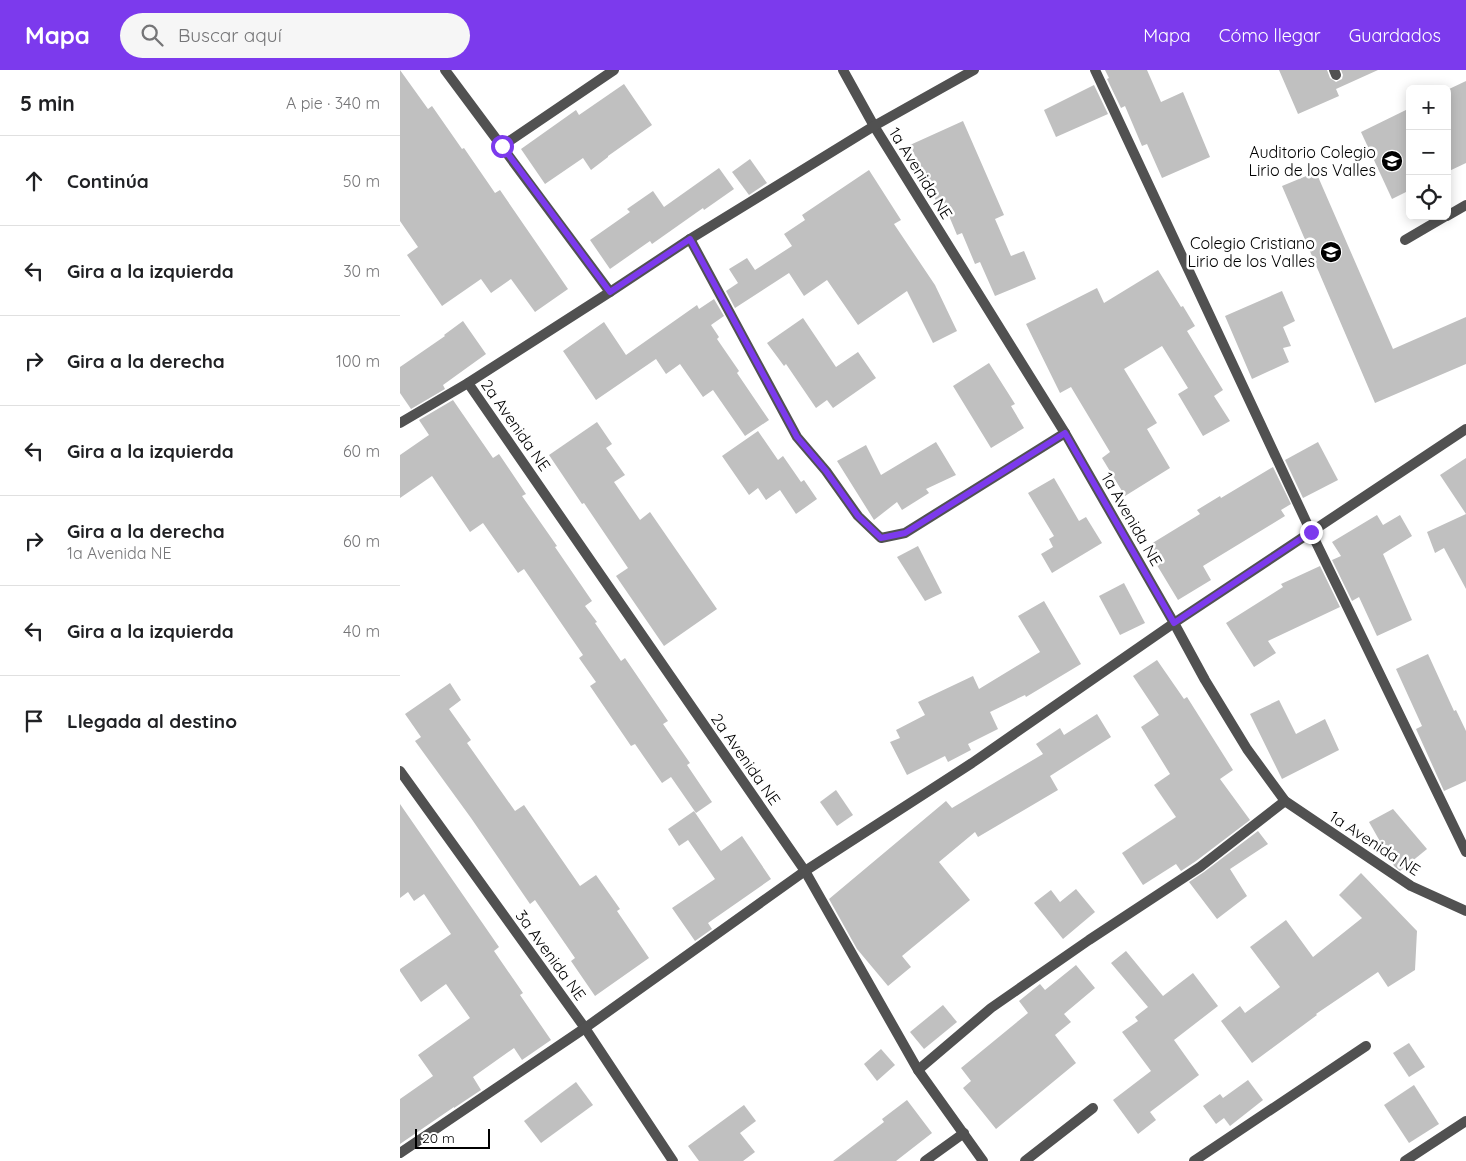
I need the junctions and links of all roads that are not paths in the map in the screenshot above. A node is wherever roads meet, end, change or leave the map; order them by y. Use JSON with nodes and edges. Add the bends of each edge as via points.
{"nodes":[{"id":1,"x":445,"y":70,"type":"edge"},
{"id":2,"x":614,"y":70,"type":"edge"},
{"id":3,"x":843,"y":70,"type":"edge"},
{"id":4,"x":974,"y":70,"type":"edge"},
{"id":5,"x":1095,"y":70,"type":"edge"},
{"id":6,"x":874,"y":126,"type":"junction"},
{"id":7,"x":502,"y":146,"type":"junction"},
{"id":8,"x":1466,"y":205,"type":"edge"},
{"id":9,"x":1451,"y":214,"type":"edge"},
{"id":10,"x":1440,"y":220,"type":"edge"},
{"id":11,"x":690,"y":239,"type":"junction"},
{"id":12,"x":1405,"y":240,"type":"dead end"},
{"id":13,"x":610,"y":292,"type":"junction"},
{"id":14,"x":468,"y":383,"type":"junction"},
{"id":15,"x":400,"y":423,"type":"edge"},
{"id":16,"x":1466,"y":429,"type":"edge"},
{"id":17,"x":1065,"y":433,"type":"junction"},
{"id":18,"x":1311,"y":532,"type":"junction"},
{"id":19,"x":1174,"y":623,"type":"junction"},
{"id":20,"x":400,"y":771,"type":"edge"},
{"id":21,"x":1285,"y":801,"type":"junction"},
{"id":22,"x":1466,"y":852,"type":"edge"},
{"id":23,"x":805,"y":871,"type":"junction"},
{"id":24,"x":1466,"y":911,"type":"edge"},
{"id":25,"x":585,"y":1028,"type":"junction"},
{"id":26,"x":1366,"y":1046,"type":"dead end"},
{"id":27,"x":918,"y":1070,"type":"junction"},
{"id":28,"x":1093,"y":1108,"type":"dead end"},
{"id":29,"x":1466,"y":1121,"type":"edge"},
{"id":30,"x":964,"y":1133,"type":"junction"},
{"id":31,"x":400,"y":1153,"type":"edge"},
{"id":32,"x":673,"y":1161,"type":"edge"},
{"id":33,"x":925,"y":1161,"type":"edge"},
{"id":34,"x":983,"y":1161,"type":"edge"},
{"id":35,"x":1025,"y":1161,"type":"edge"},
{"id":36,"x":1194,"y":1161,"type":"edge"},
{"id":37,"x":1405,"y":1161,"type":"edge"}],
"edges":[{"from":1,"to":7,"type":"street"},
{"from":2,"to":7,"type":"street"},
{"from":3,"to":6,"type":"street","name":"1a Avenida NE"},
{"from":4,"to":6,"type":"street"},
{"from":5,"to":18,"type":"street"},
{"from":6,"to":11,"type":"street"},
{"from":6,"to":17,"type":"street","name":"1a Avenida NE"},
{"from":7,"to":13,"type":"street"},
{"from":8,"to":9,"type":"street"},
{"from":10,"to":12,"type":"street"},
{"from":11,"to":13,"type":"street"},
{"from":11,"to":17,"type":"street","via":[[797,437],[858,516],[881,538],[905,533]]},
{"from":13,"to":14,"type":"street"},
{"from":14,"to":15,"type":"street"},
{"from":14,"to":23,"type":"street","name":"2a Avenida NE"},
{"from":16,"to":18,"type":"street"},
{"from":17,"to":19,"type":"street","name":"1a Avenida NE"},
{"from":18,"to":19,"type":"street"},
{"from":18,"to":22,"type":"street"},
{"from":19,"to":21,"type":"street","name":"1a Avenida NE","via":[[1247,749]]},
{"from":19,"to":23,"type":"street","via":[[972,763]]},
{"from":20,"to":25,"type":"street","name":"3a Avenida NE"},
{"from":21,"to":24,"type":"street","name":"1a Avenida NE","via":[[1411,886]]},
{"from":21,"to":27,"type":"street","via":[[1200,867],[991,1008]]},
{"from":23,"to":25,"type":"street"},
{"from":23,"to":27,"type":"street","name":"2a Avenida NE"},
{"from":25,"to":31,"type":"street"},
{"from":25,"to":32,"type":"street","name":"3a Avenida NE"},
{"from":26,"to":36,"type":"street"},
{"from":27,"to":30,"type":"street","name":"2a Avenida NE"},
{"from":28,"to":35,"type":"street"},
{"from":29,"to":37,"type":"street"},
{"from":30,"to":33,"type":"street"},
{"from":30,"to":34,"type":"street","name":"2a Avenida NE"}]}
